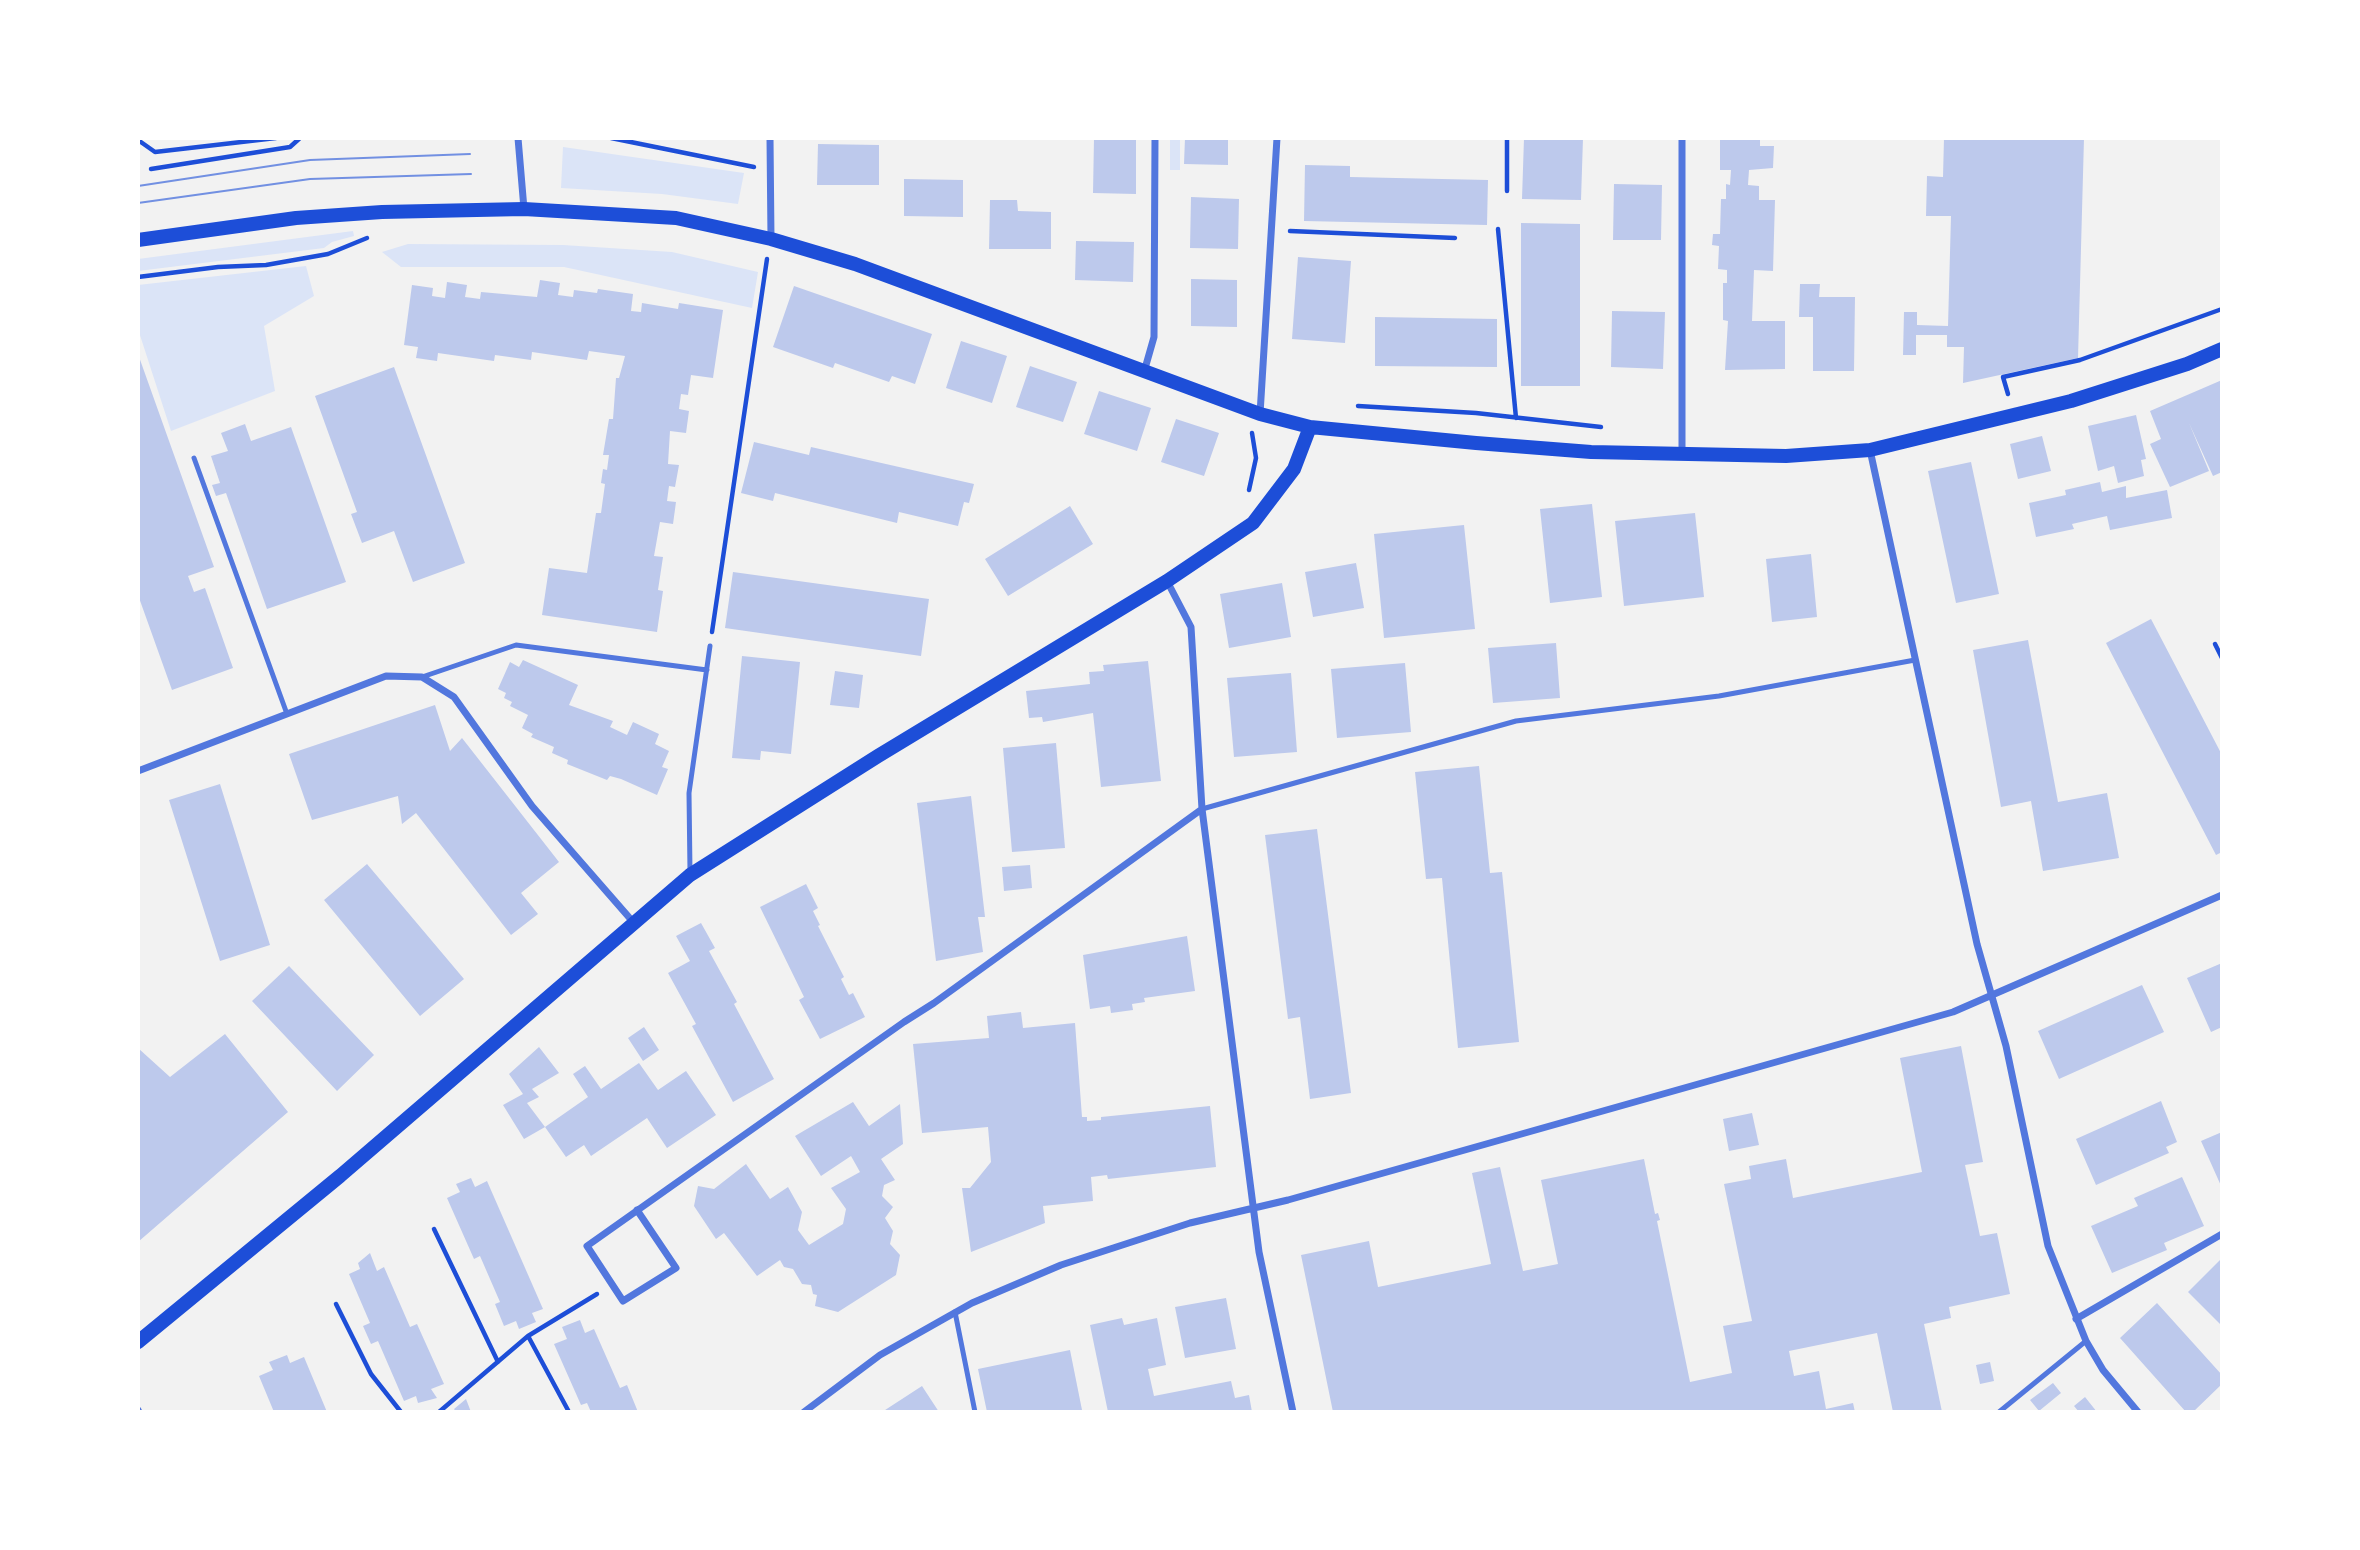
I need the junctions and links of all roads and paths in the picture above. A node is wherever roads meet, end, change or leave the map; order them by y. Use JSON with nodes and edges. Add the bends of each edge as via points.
{"nodes":[{"id":1,"x":276,"y":138,"type":"edge"},
{"id":2,"x":300,"y":138,"type":"edge"},
{"id":3,"x":517,"y":138,"type":"edge"},
{"id":4,"x":611,"y":138,"type":"edge"},
{"id":5,"x":770,"y":138,"type":"edge"},
{"id":6,"x":1155,"y":138,"type":"edge"},
{"id":7,"x":1277,"y":138,"type":"edge"},
{"id":8,"x":1507,"y":138,"type":"edge"},
{"id":9,"x":1682,"y":138,"type":"edge"},
{"id":10,"x":138,"y":140,"type":"edge"},
{"id":11,"x":151,"y":169,"type":"dead end"},
{"id":12,"x":772,"y":170,"type":"junction"},
{"id":13,"x":1507,"y":191,"type":"dead end"},
{"id":14,"x":524,"y":209,"type":"junction"},
{"id":15,"x":1498,"y":229,"type":"dead end"},
{"id":16,"x":1272,"y":230,"type":"junction"},
{"id":17,"x":378,"y":237,"type":"dead end"},
{"id":18,"x":1455,"y":238,"type":"dead end"},
{"id":19,"x":771,"y":239,"type":"junction"},
{"id":20,"x":138,"y":240,"type":"edge"},
{"id":21,"x":755,"y":258,"type":"dead end"},
{"id":22,"x":767,"y":260,"type":"junction"},
{"id":23,"x":138,"y":277,"type":"edge"},
{"id":24,"x":2222,"y":309,"type":"edge"},
{"id":25,"x":2222,"y":349,"type":"edge"},
{"id":26,"x":1144,"y":373,"type":"junction"},
{"id":27,"x":1261,"y":414,"type":"junction"},
{"id":28,"x":2013,"y":414,"type":"junction"},
{"id":29,"x":1310,"y":427,"type":"junction"},
{"id":30,"x":1251,"y":429,"type":"dead end"},
{"id":31,"x":1518,"y":446,"type":"junction"},
{"id":32,"x":1870,"y":450,"type":"junction"},
{"id":33,"x":1682,"y":456,"type":"junction"},
{"id":34,"x":194,"y":458,"type":"dead end"},
{"id":35,"x":1243,"y":499,"type":"dead end"},
{"id":36,"x":1167,"y":581,"type":"junction"},
{"id":37,"x":2215,"y":644,"type":"dead end"},
{"id":38,"x":710,"y":646,"type":"joint"},
{"id":39,"x":2222,"y":658,"type":"edge"},
{"id":40,"x":1915,"y":660,"type":"junction"},
{"id":41,"x":706,"y":670,"type":"junction"},
{"id":42,"x":422,"y":677,"type":"junction"},
{"id":43,"x":287,"y":714,"type":"junction"},
{"id":44,"x":138,"y":771,"type":"edge"},
{"id":45,"x":1202,"y":809,"type":"junction"},
{"id":46,"x":690,"y":875,"type":"junction"},
{"id":47,"x":2222,"y":895,"type":"edge"},
{"id":48,"x":634,"y":923,"type":"junction"},
{"id":49,"x":1993,"y":997,"type":"junction"},
{"id":50,"x":1254,"y":1209,"type":"junction"},
{"id":51,"x":637,"y":1210,"type":"junction"},
{"id":52,"x":434,"y":1229,"type":"dead end"},
{"id":53,"x":2222,"y":1234,"type":"edge"},
{"id":54,"x":613,"y":1284,"type":"junction"},
{"id":55,"x":336,"y":1304,"type":"dead end"},
{"id":56,"x":955,"y":1312,"type":"junction"},
{"id":57,"x":2076,"y":1320,"type":"junction"},
{"id":58,"x":528,"y":1336,"type":"junction"},
{"id":59,"x":2086,"y":1341,"type":"junction"},
{"id":60,"x":138,"y":1342,"type":"edge"},
{"id":61,"x":498,"y":1362,"type":"junction"},
{"id":62,"x":401,"y":1412,"type":"edge"},
{"id":63,"x":439,"y":1412,"type":"edge"},
{"id":64,"x":569,"y":1412,"type":"edge"},
{"id":65,"x":804,"y":1412,"type":"edge"},
{"id":66,"x":975,"y":1412,"type":"edge"},
{"id":67,"x":1293,"y":1412,"type":"edge"},
{"id":68,"x":1999,"y":1412,"type":"edge"},
{"id":69,"x":2137,"y":1412,"type":"edge"}],
"edges":[{"from":1,"to":10,"type":"path","via":[[155,152]]},
{"from":2,"to":11,"type":"path","via":[[290,147]]},
{"from":3,"to":14,"type":"street"},
{"from":4,"to":12,"type":"path"},
{"from":5,"to":12,"type":"street"},
{"from":6,"to":26,"type":"street","via":[[1154,337]]},
{"from":7,"to":16,"type":"street"},
{"from":8,"to":13,"type":"path"},
{"from":9,"to":33,"type":"street"},
{"from":12,"to":19,"type":"street"},
{"from":14,"to":19,"type":"main road","via":[[676,218]]},
{"from":14,"to":20,"type":"main road","via":[[296,218]]},
{"from":15,"to":31,"type":"path"},
{"from":16,"to":18,"type":"path"},
{"from":16,"to":27,"type":"street"},
{"from":17,"to":23,"type":"path","via":[[328,254],[266,265]]},
{"from":19,"to":22,"type":"path"},
{"from":19,"to":26,"type":"main road","via":[[855,264]]},
{"from":21,"to":22,"type":"path"},
{"from":22,"to":38,"type":"path"},
{"from":24,"to":28,"type":"path","via":[[2080,360],[2003,377]]},
{"from":25,"to":28,"type":"main road","via":[[2071,401]]},
{"from":26,"to":27,"type":"main road"},
{"from":27,"to":29,"type":"main road"},
{"from":28,"to":32,"type":"main road"},
{"from":29,"to":31,"type":"main road"},
{"from":29,"to":36,"type":"main road","via":[[1294,469],[1253,523]]},
{"from":30,"to":35,"type":"path","via":[[1256,458]]},
{"from":31,"to":33,"type":"main road"},
{"from":32,"to":33,"type":"main road"},
{"from":32,"to":40,"type":"street"},
{"from":34,"to":43,"type":"lane"},
{"from":36,"to":45,"type":"street","via":[[1191,627]]},
{"from":36,"to":46,"type":"main road"},
{"from":37,"to":39,"type":"path"},
{"from":38,"to":41,"type":"lane"},
{"from":40,"to":45,"type":"lane","via":[[1720,696],[1516,721]]},
{"from":40,"to":49,"type":"street","via":[[1977,944]]},
{"from":41,"to":42,"type":"lane","via":[[516,645]]},
{"from":41,"to":46,"type":"lane","via":[[689,793]]},
{"from":42,"to":43,"type":"street","via":[[386,676]]},
{"from":42,"to":48,"type":"street","via":[[454,697],[532,806]]},
{"from":43,"to":44,"type":"street"},
{"from":45,"to":50,"type":"street"},
{"from":45,"to":51,"type":"street"},
{"from":46,"to":48,"type":"main road"},
{"from":47,"to":49,"type":"street"},
{"from":48,"to":60,"type":"main road","via":[[340,1176]]},
{"from":49,"to":50,"type":"street"},
{"from":49,"to":57,"type":"street","via":[[2048,1246]]},
{"from":50,"to":56,"type":"street","via":[[1190,1223],[1061,1265]]},
{"from":50,"to":67,"type":"street"},
{"from":51,"to":54,"type":"street","via":[[587,1246]]},
{"from":51,"to":54,"type":"street","via":[[676,1268],[624,1300]]},
{"from":52,"to":61,"type":"path"},
{"from":53,"to":57,"type":"street"},
{"from":54,"to":58,"type":"path"},
{"from":55,"to":62,"type":"path","via":[[371,1374]]},
{"from":56,"to":65,"type":"street","via":[[880,1355]]},
{"from":56,"to":66,"type":"lane"},
{"from":57,"to":59,"type":"street"},
{"from":58,"to":61,"type":"path"},
{"from":58,"to":64,"type":"path"},
{"from":59,"to":68,"type":"lane"},
{"from":59,"to":69,"type":"street"},
{"from":61,"to":63,"type":"path"}]}
